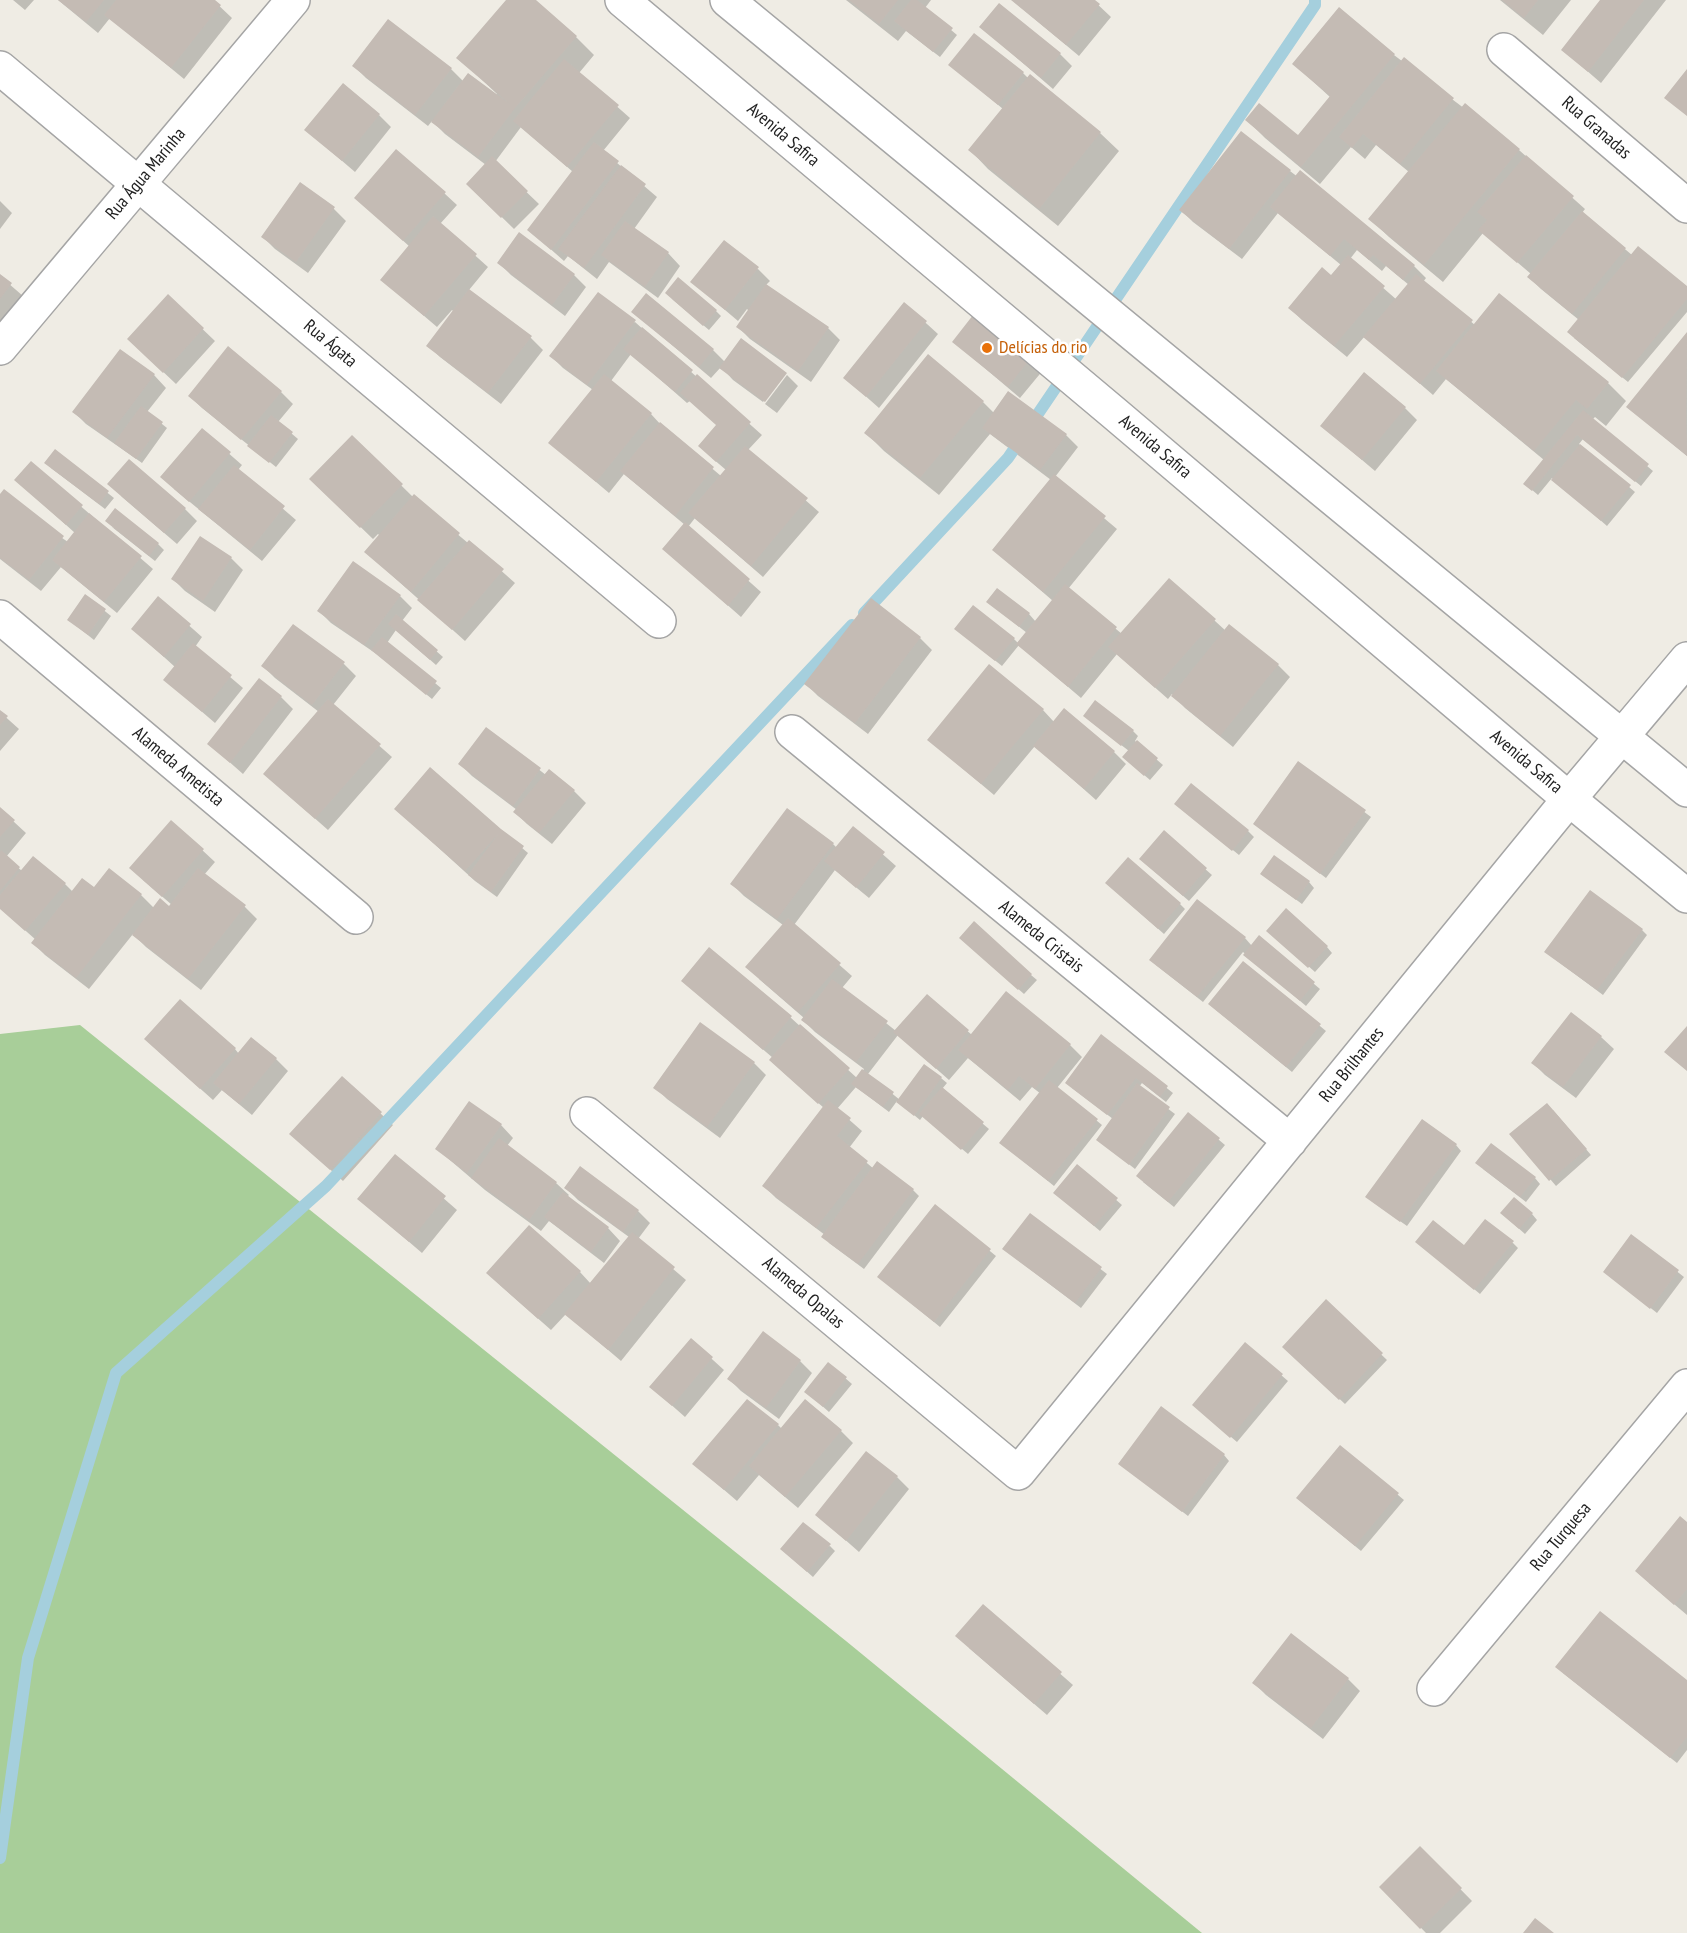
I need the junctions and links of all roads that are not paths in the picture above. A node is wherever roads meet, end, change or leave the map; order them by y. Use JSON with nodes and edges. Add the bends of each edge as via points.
{"nodes":[{"id":1,"x":293,"y":0,"type":"edge"},
{"id":2,"x":622,"y":0,"type":"edge"},
{"id":3,"x":727,"y":0,"type":"edge"},
{"id":4,"x":1504,"y":50,"type":"dead end"},
{"id":5,"x":0,"y":68,"type":"edge"},
{"id":6,"x":138,"y":182,"type":"junction"},
{"id":7,"x":1687,"y":206,"type":"edge"},
{"id":8,"x":0,"y":348,"type":"edge"},
{"id":9,"x":0,"y":617,"type":"edge"},
{"id":10,"x":659,"y":621,"type":"dead end"},
{"id":11,"x":1687,"y":659,"type":"edge"},
{"id":12,"x":792,"y":732,"type":"dead end"},
{"id":13,"x":1622,"y":737,"type":"junction"},
{"id":14,"x":1687,"y":790,"type":"edge"},
{"id":15,"x":1569,"y":799,"type":"junction"},
{"id":16,"x":1687,"y":896,"type":"edge"},
{"id":17,"x":356,"y":917,"type":"dead end"},
{"id":18,"x":587,"y":1114,"type":"dead end"},
{"id":19,"x":1290,"y":1141,"type":"junction"},
{"id":20,"x":1687,"y":1386,"type":"edge"},
{"id":21,"x":1018,"y":1473,"type":"joint"},
{"id":22,"x":1434,"y":1689,"type":"dead end"}],
"edges":[{"from":1,"to":6,"type":"street","name":"Rua Água Marinha"},
{"from":2,"to":15,"type":"street","name":"Avenida Safira"},
{"from":3,"to":13,"type":"street"},
{"from":4,"to":7,"type":"street","name":"Rua Granadas"},
{"from":5,"to":6,"type":"street","name":"Rua Ágata"},
{"from":6,"to":8,"type":"street","name":"Rua Água Marinha"},
{"from":6,"to":10,"type":"street","name":"Rua Ágata"},
{"from":9,"to":17,"type":"street","name":"Alameda Ametista"},
{"from":11,"to":13,"type":"street","name":"Rua Brilhantes"},
{"from":12,"to":19,"type":"street","name":"Alameda Cristais"},
{"from":13,"to":14,"type":"street"},
{"from":13,"to":15,"type":"street","name":"Rua Brilhantes"},
{"from":15,"to":16,"type":"street","name":"Avenida Safira"},
{"from":15,"to":19,"type":"street","name":"Rua Brilhantes"},
{"from":18,"to":21,"type":"street","name":"Alameda Opalas"},
{"from":19,"to":21,"type":"street","name":"Rua Brilhantes"},
{"from":20,"to":22,"type":"street","name":"Rua Turquesa"}]}
